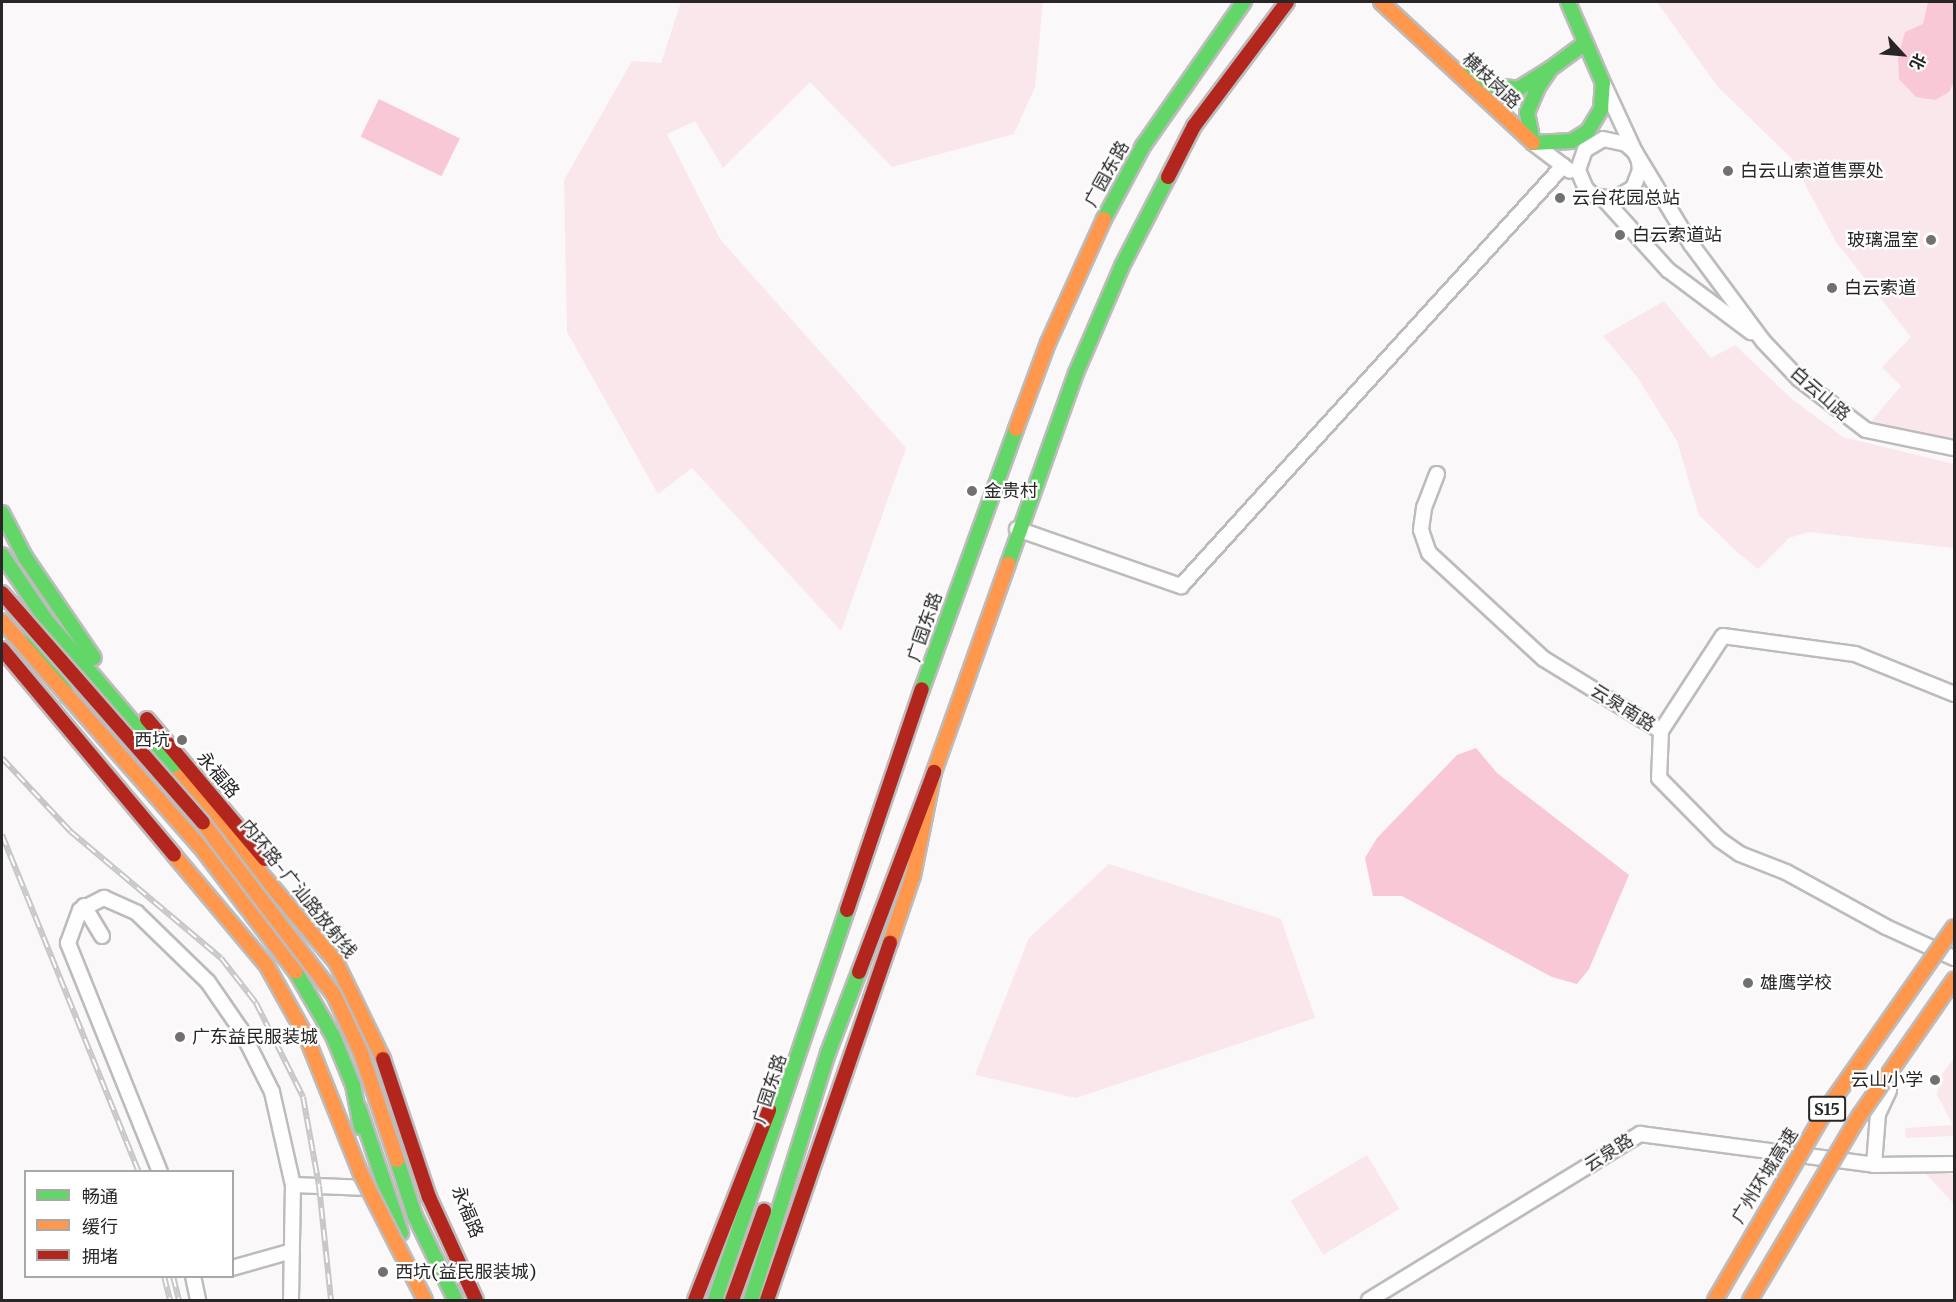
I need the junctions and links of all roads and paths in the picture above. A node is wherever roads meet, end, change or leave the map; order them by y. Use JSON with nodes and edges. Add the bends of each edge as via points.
{"nodes":[{"id":1,"x":1244,"y":2,"type":"edge"},
{"id":2,"x":1287,"y":2,"type":"edge"},
{"id":3,"x":1382,"y":2,"type":"edge"},
{"id":4,"x":1401,"y":2,"type":"edge"},
{"id":5,"x":1568,"y":2,"type":"edge"},
{"id":6,"x":1585,"y":43,"type":"junction"},
{"id":7,"x":1550,"y":69,"type":"junction"},
{"id":8,"x":1603,"y":83,"type":"junction"},
{"id":9,"x":1533,"y":143,"type":"junction"},
{"id":10,"x":1635,"y":152,"type":"junction"},
{"id":11,"x":1563,"y":165,"type":"junction"},
{"id":12,"x":1580,"y":180,"type":"junction"},
{"id":13,"x":1604,"y":199,"type":"junction"},
{"id":14,"x":1763,"y":341,"type":"junction"},
{"id":15,"x":1954,"y":448,"type":"edge"},
{"id":16,"x":1437,"y":474,"type":"dead end"},
{"id":17,"x":2,"y":513,"type":"edge"},
{"id":18,"x":1017,"y":529,"type":"junction"},
{"id":19,"x":2,"y":555,"type":"edge"},
{"id":20,"x":2,"y":581,"type":"edge"},
{"id":21,"x":2,"y":593,"type":"edge"},
{"id":22,"x":2,"y":621,"type":"edge"},
{"id":23,"x":2,"y":649,"type":"edge"},
{"id":24,"x":1954,"y":694,"type":"edge"},
{"id":25,"x":68,"y":697,"type":"junction"},
{"id":26,"x":1661,"y":730,"type":"junction"},
{"id":27,"x":934,"y":772,"type":"junction"},
{"id":28,"x":84,"y":906,"type":"junction"},
{"id":29,"x":1954,"y":927,"type":"edge"},
{"id":30,"x":102,"y":936,"type":"dead end"},
{"id":31,"x":1954,"y":958,"type":"edge"},
{"id":32,"x":1954,"y":980,"type":"edge"},
{"id":33,"x":1954,"y":998,"type":"edge"},
{"id":34,"x":806,"y":1036,"type":"junction"},
{"id":35,"x":828,"y":1053,"type":"junction"},
{"id":36,"x":359,"y":1108,"type":"junction"},
{"id":37,"x":1954,"y":1164,"type":"edge"},
{"id":38,"x":1874,"y":1165,"type":"junction"},
{"id":39,"x":159,"y":1170,"type":"edge"},
{"id":40,"x":809,"y":1181,"type":"junction"},
{"id":41,"x":293,"y":1185,"type":"junction"},
{"id":42,"x":368,"y":1188,"type":"junction"},
{"id":43,"x":292,"y":1251,"type":"junction"},
{"id":44,"x":234,"y":1267,"type":"edge"},
{"id":45,"x":196,"y":1278,"type":"edge"},
{"id":46,"x":198,"y":1300,"type":"edge"},
{"id":47,"x":291,"y":1300,"type":"edge"},
{"id":48,"x":416,"y":1300,"type":"edge"},
{"id":49,"x":425,"y":1300,"type":"edge"},
{"id":50,"x":431,"y":1300,"type":"edge"},
{"id":51,"x":455,"y":1300,"type":"edge"},
{"id":52,"x":476,"y":1300,"type":"edge"},
{"id":53,"x":488,"y":1300,"type":"edge"},
{"id":54,"x":695,"y":1300,"type":"edge"},
{"id":55,"x":715,"y":1300,"type":"edge"},
{"id":56,"x":732,"y":1300,"type":"edge"},
{"id":57,"x":751,"y":1300,"type":"edge"},
{"id":58,"x":767,"y":1300,"type":"edge"},
{"id":59,"x":1369,"y":1300,"type":"edge"},
{"id":60,"x":1715,"y":1300,"type":"edge"},
{"id":61,"x":1750,"y":1300,"type":"edge"}],
"edges":[{"from":1,"to":34,"type":"main road","name":"广园东路","via":[[1143,146],[1069,293],[969,555]]},
{"from":2,"to":18,"type":"main road","via":[[1211,100],[1143,223],[1098,319]]},
{"from":3,"to":9,"type":"main road","name":"横枝岗路"},
{"from":4,"to":7,"type":"main road","name":"横枝岗路","via":[[1486,85],[1518,89]]},
{"from":5,"to":6,"type":"main road"},
{"from":6,"to":7,"type":"main road","name":"横枝岗路"},
{"from":6,"to":8,"type":"main road"},
{"from":7,"to":9,"type":"main road","via":[[1527,113]]},
{"from":8,"to":9,"type":"main road","via":[[1601,109],[1588,131],[1572,141]]},
{"from":8,"to":10,"type":"street"},
{"from":9,"to":11,"type":"street","name":"横枝岗路"},
{"from":10,"to":12,"type":"street","via":[[1612,138],[1593,142],[1580,159]]},
{"from":10,"to":13,"type":"street","via":[[1640,170],[1633,188],[1615,199]]},
{"from":10,"to":14,"type":"street","via":[[1691,244]]},
{"from":11,"to":12,"type":"street","name":"横枝岗路"},
{"from":11,"to":18,"type":"street","via":[[1181,586]]},
{"from":12,"to":13,"type":"street","via":[[1594,196]]},
{"from":13,"to":14,"type":"street","via":[[1668,270]]},
{"from":14,"to":15,"type":"street","name":"白云山路","via":[[1850,422],[1866,430]]},
{"from":16,"to":26,"type":"street","name":"云泉南路","via":[[1424,508],[1422,530],[1429,553],[1544,659]]},
{"from":17,"to":53,"type":"main road","name":"永福路","via":[[78,640],[231,818],[363,986],[389,1046],[439,1192]]},
{"from":18,"to":27,"type":"main road"},
{"from":19,"to":52,"type":"main road","name":"内环路-广汕路放射线","via":[[46,620],[207,805],[341,970],[376,1039],[429,1197]]},
{"from":20,"to":25,"type":"main road"},
{"from":21,"to":51,"type":"main road","bridge":true,"via":[[76,672],[205,825],[292,934],[334,995],[360,1053],[415,1216]]},
{"from":22,"to":25,"type":"main road"},
{"from":23,"to":49,"type":"main road","bridge":true,"via":[[267,966],[306,1036],[366,1184]]},
{"from":24,"to":26,"type":"street","via":[[1855,654],[1724,636]]},
{"from":25,"to":36,"type":"main road","via":[[208,855],[283,949],[320,1007]]},
{"from":26,"to":31,"type":"street","name":"云泉南路","via":[[1659,778],[1720,840],[1740,854],[1786,872],[1886,927]]},
{"from":27,"to":35,"type":"main road"},
{"from":27,"to":40,"type":"main road","via":[[913,876]]},
{"from":28,"to":30,"type":"street"},
{"from":28,"to":39,"type":"street","via":[[74,918],[68,943]]},
{"from":28,"to":41,"type":"street","via":[[104,898],[125,904],[208,982],[241,1030],[272,1092]]},
{"from":29,"to":60,"type":"main road","name":"广州环城高速","number":"S15","bridge":true,"via":[[1826,1110],[1738,1254]]},
{"from":32,"to":61,"type":"main road","number":"S15","bridge":true,"via":[[1860,1115]]},
{"from":33,"to":38,"type":"street","via":[[1886,1098],[1875,1131]]},
{"from":34,"to":54,"type":"main road","via":[[749,1155]]},
{"from":34,"to":55,"type":"main road","name":"广园东路"},
{"from":35,"to":56,"type":"main road","via":[[804,1101]]},
{"from":35,"to":57,"type":"main road"},
{"from":36,"to":42,"type":"main road"},
{"from":36,"to":50,"type":"main road","via":[[392,1211]]},
{"from":37,"to":38,"type":"street","name":"云泉路"},
{"from":38,"to":59,"type":"street","name":"云泉路","via":[[1640,1134]]},
{"from":40,"to":57,"type":"main road"},
{"from":40,"to":58,"type":"main road"},
{"from":41,"to":42,"type":"street"},
{"from":41,"to":43,"type":"street"},
{"from":42,"to":48,"type":"main road","via":[[377,1221]]},
{"from":43,"to":44,"type":"street"},
{"from":43,"to":47,"type":"street"},
{"from":45,"to":46,"type":"street"}]}
